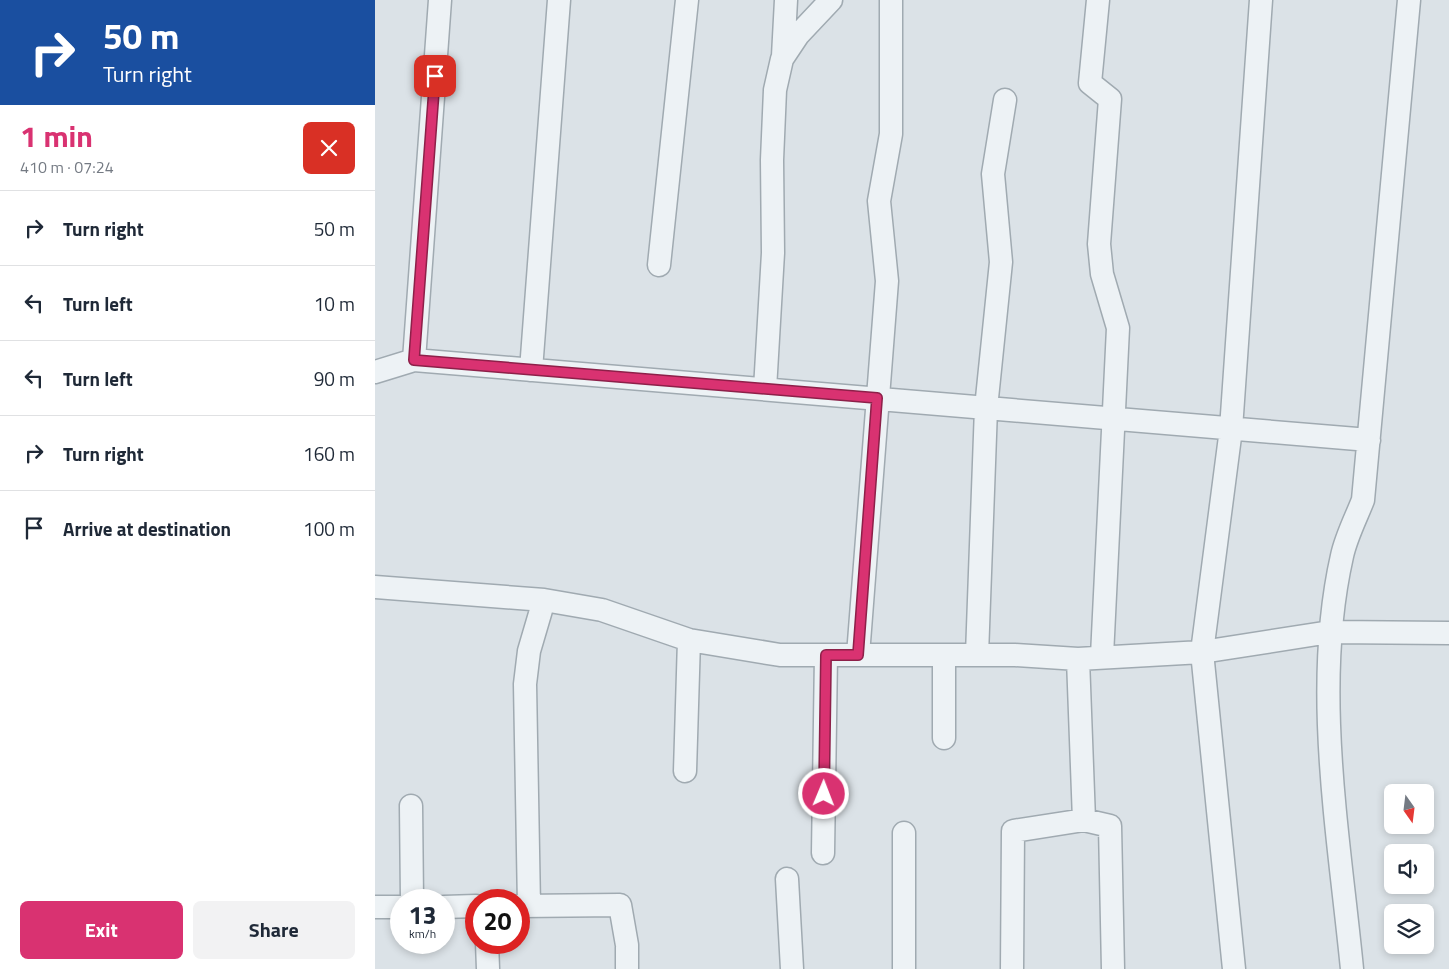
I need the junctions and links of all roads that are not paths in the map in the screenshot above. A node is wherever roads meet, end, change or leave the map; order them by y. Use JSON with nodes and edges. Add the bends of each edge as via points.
{"nodes":[{"id":1,"x":441,"y":0,"type":"edge"},
{"id":2,"x":559,"y":0,"type":"edge"},
{"id":3,"x":687,"y":0,"type":"edge"},
{"id":4,"x":786,"y":0,"type":"edge"},
{"id":5,"x":831,"y":0,"type":"edge"},
{"id":6,"x":891,"y":0,"type":"edge"},
{"id":7,"x":1097,"y":0,"type":"edge"},
{"id":8,"x":1261,"y":0,"type":"edge"},
{"id":9,"x":1409,"y":0,"type":"edge"},
{"id":10,"x":782,"y":59,"type":"junction"},
{"id":11,"x":1005,"y":100,"type":"dead end"},
{"id":12,"x":659,"y":265,"type":"dead end"},
{"id":13,"x":414,"y":360,"type":"junction"},
{"id":14,"x":531,"y":370,"type":"junction"},
{"id":15,"x":375,"y":372,"type":"edge"},
{"id":16,"x":765,"y":389,"type":"junction"},
{"id":17,"x":877,"y":398,"type":"junction"},
{"id":18,"x":986,"y":408,"type":"junction"},
{"id":19,"x":1114,"y":418,"type":"junction"},
{"id":20,"x":1231,"y":428,"type":"junction"},
{"id":21,"x":1369,"y":440,"type":"junction"},
{"id":22,"x":375,"y":587,"type":"edge"},
{"id":23,"x":543,"y":600,"type":"junction"},
{"id":24,"x":1330,"y":632,"type":"junction"},
{"id":25,"x":1449,"y":633,"type":"edge"},
{"id":26,"x":689,"y":640,"type":"junction"},
{"id":27,"x":1202,"y":652,"type":"junction"},
{"id":28,"x":826,"y":655,"type":"junction"},
{"id":29,"x":858,"y":655,"type":"junction"},
{"id":30,"x":944,"y":655,"type":"junction"},
{"id":31,"x":977,"y":655,"type":"junction"},
{"id":32,"x":1102,"y":656,"type":"junction"},
{"id":33,"x":1079,"y":659,"type":"junction"},
{"id":34,"x":944,"y":738,"type":"dead end"},
{"id":35,"x":685,"y":771,"type":"dead end"},
{"id":36,"x":411,"y":806,"type":"dead end"},
{"id":37,"x":1084,"y":820,"type":"junction"},
{"id":38,"x":904,"y":833,"type":"dead end"},
{"id":39,"x":823,"y":853,"type":"dead end"},
{"id":40,"x":787,"y":879,"type":"dead end"},
{"id":41,"x":412,"y":889,"type":"edge"},
{"id":42,"x":524,"y":889,"type":"edge"},
{"id":43,"x":530,"y":906,"type":"edge"},
{"id":44,"x":375,"y":907,"type":"edge"},
{"id":45,"x":390,"y":907,"type":"edge"},
{"id":46,"x":487,"y":954,"type":"edge"},
{"id":47,"x":488,"y":969,"type":"edge"},
{"id":48,"x":627,"y":969,"type":"edge"},
{"id":49,"x":792,"y":969,"type":"edge"},
{"id":50,"x":904,"y":969,"type":"edge"},
{"id":51,"x":1012,"y":969,"type":"edge"},
{"id":52,"x":1113,"y":969,"type":"edge"},
{"id":53,"x":1234,"y":969,"type":"edge"},
{"id":54,"x":1352,"y":969,"type":"edge"}],
"edges":[{"from":1,"to":13,"type":"street"},
{"from":2,"to":14,"type":"street"},
{"from":3,"to":12,"type":"street"},
{"from":4,"to":10,"type":"street"},
{"from":5,"to":10,"type":"street","via":[[798,35]]},
{"from":6,"to":17,"type":"street","via":[[891,134],[879,201],[887,281]]},
{"from":7,"to":19,"type":"street","via":[[1090,83],[1110,100],[1099,244],[1102,274],[1118,328]]},
{"from":8,"to":20,"type":"street"},
{"from":9,"to":21,"type":"street"},
{"from":10,"to":16,"type":"street","via":[[775,90],[773,253]]},
{"from":11,"to":18,"type":"street","via":[[993,174],[1001,262]]},
{"from":13,"to":14,"type":"street"},
{"from":13,"to":15,"type":"street"},
{"from":14,"to":16,"type":"street"},
{"from":16,"to":17,"type":"street"},
{"from":17,"to":18,"type":"street"},
{"from":17,"to":29,"type":"street"},
{"from":18,"to":19,"type":"street"},
{"from":18,"to":31,"type":"street"},
{"from":19,"to":20,"type":"street"},
{"from":19,"to":32,"type":"street"},
{"from":20,"to":21,"type":"street"},
{"from":20,"to":27,"type":"street"},
{"from":21,"to":24,"type":"street","via":[[1363,500],[1342,555]]},
{"from":22,"to":23,"type":"street"},
{"from":23,"to":26,"type":"street","via":[[602,610]]},
{"from":23,"to":42,"type":"street","via":[[529,651],[525,684]]},
{"from":24,"to":25,"type":"street"},
{"from":24,"to":27,"type":"street"},
{"from":24,"to":54,"type":"street","via":[[1328,743]]},
{"from":26,"to":28,"type":"street","via":[[780,655]]},
{"from":26,"to":35,"type":"street"},
{"from":27,"to":32,"type":"street"},
{"from":27,"to":53,"type":"street"},
{"from":28,"to":29,"type":"street"},
{"from":28,"to":39,"type":"street"},
{"from":29,"to":30,"type":"street"},
{"from":30,"to":31,"type":"street"},
{"from":30,"to":34,"type":"street"},
{"from":31,"to":33,"type":"street"},
{"from":32,"to":33,"type":"street"},
{"from":33,"to":37,"type":"street"},
{"from":36,"to":41,"type":"street"},
{"from":37,"to":51,"type":"street","via":[[1013,831]]},
{"from":37,"to":52,"type":"street","via":[[1110,826]]},
{"from":38,"to":50,"type":"street"},
{"from":40,"to":49,"type":"street"},
{"from":43,"to":48,"type":"street","via":[[620,906],[627,945]]},
{"from":44,"to":45,"type":"street"},
{"from":46,"to":47,"type":"street"}]}
